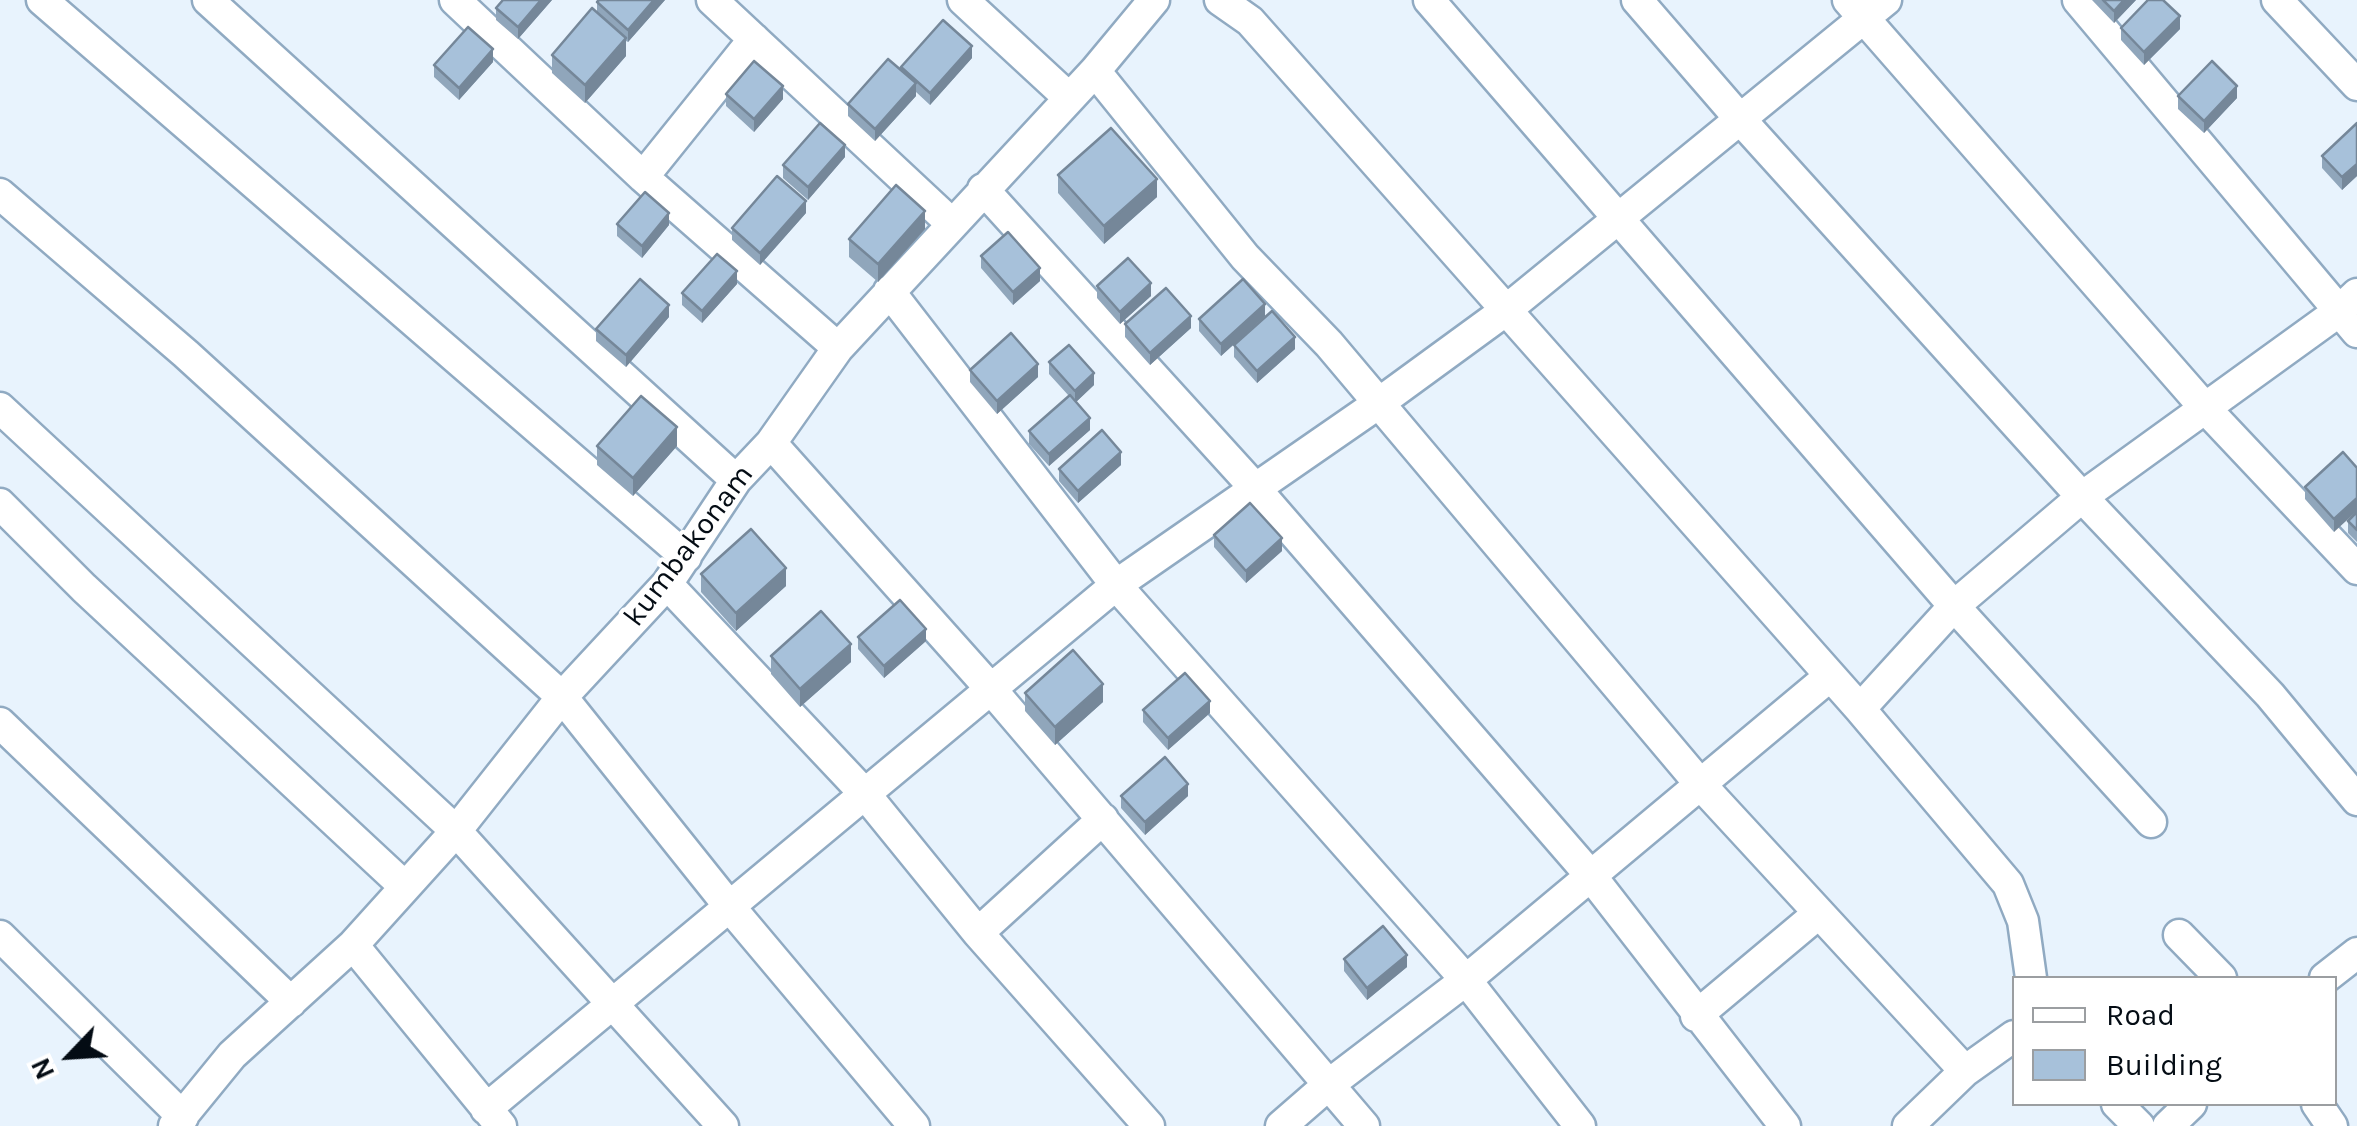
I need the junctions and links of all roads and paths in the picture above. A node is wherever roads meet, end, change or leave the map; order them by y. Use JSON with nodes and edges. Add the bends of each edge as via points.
{"nodes":[{"id":1,"x":42,"y":0,"type":"edge"},
{"id":2,"x":208,"y":0,"type":"edge"},
{"id":3,"x":455,"y":0,"type":"edge"},
{"id":4,"x":712,"y":0,"type":"edge"},
{"id":5,"x":963,"y":0,"type":"edge"},
{"id":6,"x":1154,"y":0,"type":"edge"},
{"id":7,"x":1220,"y":0,"type":"edge"},
{"id":8,"x":1429,"y":0,"type":"edge"},
{"id":9,"x":1636,"y":0,"type":"edge"},
{"id":10,"x":2078,"y":0,"type":"edge"},
{"id":11,"x":2276,"y":0,"type":"edge"},
{"id":12,"x":1865,"y":6,"type":"edge"},
{"id":13,"x":754,"y":39,"type":"junction"},
{"id":14,"x":1095,"y":71,"type":"junction"},
{"id":15,"x":2357,"y":85,"type":"edge"},
{"id":16,"x":1069,"y":98,"type":"junction"},
{"id":17,"x":1740,"y":119,"type":"junction"},
{"id":18,"x":644,"y":178,"type":"junction"},
{"id":19,"x":983,"y":188,"type":"junction"},
{"id":20,"x":0,"y":194,"type":"edge"},
{"id":21,"x":1616,"y":217,"type":"junction"},
{"id":22,"x":951,"y":222,"type":"junction"},
{"id":23,"x":890,"y":291,"type":"junction"},
{"id":24,"x":1505,"y":311,"type":"junction"},
{"id":25,"x":2351,"y":312,"type":"edge"},
{"id":26,"x":838,"y":348,"type":"junction"},
{"id":27,"x":1380,"y":403,"type":"junction"},
{"id":28,"x":0,"y":408,"type":"edge"},
{"id":29,"x":2206,"y":408,"type":"junction"},
{"id":30,"x":770,"y":443,"type":"junction"},
{"id":31,"x":736,"y":480,"type":"junction"},
{"id":32,"x":1254,"y":486,"type":"junction"},
{"id":33,"x":2082,"y":497,"type":"junction"},
{"id":34,"x":0,"y":504,"type":"edge"},
{"id":35,"x":686,"y":557,"type":"junction"},
{"id":36,"x":2357,"y":569,"type":"edge"},
{"id":37,"x":667,"y":584,"type":"junction"},
{"id":38,"x":1116,"y":585,"type":"junction"},
{"id":39,"x":1954,"y":606,"type":"junction"},
{"id":40,"x":1830,"y":676,"type":"junction"},
{"id":41,"x":990,"y":688,"type":"junction"},
{"id":42,"x":562,"y":697,"type":"junction"},
{"id":43,"x":1860,"y":709,"type":"junction"},
{"id":44,"x":0,"y":723,"type":"edge"},
{"id":45,"x":1700,"y":784,"type":"junction"},
{"id":46,"x":865,"y":794,"type":"junction"},
{"id":47,"x":2357,"y":800,"type":"edge"},
{"id":48,"x":1103,"y":819,"type":"junction"},
{"id":49,"x":2152,"y":822,"type":"dead end"},
{"id":50,"x":456,"y":831,"type":"junction"},
{"id":51,"x":1591,"y":876,"type":"junction"},
{"id":52,"x":403,"y":886,"type":"junction"},
{"id":53,"x":729,"y":906,"type":"junction"},
{"id":54,"x":1818,"y":914,"type":"junction"},
{"id":55,"x":978,"y":933,"type":"junction"},
{"id":56,"x":2179,"y":934,"type":"dead end"},
{"id":57,"x":0,"y":936,"type":"edge"},
{"id":58,"x":352,"y":945,"type":"junction"},
{"id":59,"x":2357,"y":953,"type":"edge"},
{"id":60,"x":2031,"y":976,"type":"edge"},
{"id":61,"x":2219,"y":976,"type":"edge"},
{"id":62,"x":2328,"y":976,"type":"edge"},
{"id":63,"x":1466,"y":980,"type":"junction"},
{"id":64,"x":291,"y":1002,"type":"junction"},
{"id":65,"x":612,"y":1002,"type":"junction"},
{"id":66,"x":1696,"y":1016,"type":"junction"},
{"id":67,"x":2012,"y":1037,"type":"edge"},
{"id":68,"x":1965,"y":1071,"type":"junction"},
{"id":69,"x":1327,"y":1086,"type":"junction"},
{"id":70,"x":2120,"y":1106,"type":"edge"},
{"id":71,"x":2189,"y":1106,"type":"edge"},
{"id":72,"x":494,"y":1118,"type":"edge"},
{"id":73,"x":178,"y":1122,"type":"edge"},
{"id":74,"x":1913,"y":1124,"type":"edge"},
{"id":75,"x":723,"y":1126,"type":"edge"},
{"id":76,"x":914,"y":1126,"type":"edge"},
{"id":77,"x":1149,"y":1126,"type":"edge"},
{"id":78,"x":1281,"y":1126,"type":"edge"},
{"id":79,"x":1364,"y":1126,"type":"edge"},
{"id":80,"x":1580,"y":1126,"type":"edge"},
{"id":81,"x":1785,"y":1126,"type":"edge"},
{"id":82,"x":2139,"y":1126,"type":"edge"},
{"id":83,"x":2168,"y":1126,"type":"edge"}],
"edges":[{"from":1,"to":35,"type":"street"},
{"from":2,"to":31,"type":"street"},
{"from":3,"to":18,"type":"street"},
{"from":4,"to":13,"type":"street"},
{"from":5,"to":16,"type":"street"},
{"from":6,"to":14,"type":"street","name":"kumbakonam"},
{"from":7,"to":24,"type":"street","via":[[1250,21]]},
{"from":8,"to":21,"type":"street"},
{"from":9,"to":17,"type":"street"},
{"from":10,"to":25,"type":"street"},
{"from":11,"to":15,"type":"street"},
{"from":12,"to":17,"type":"street"},
{"from":12,"to":29,"type":"street"},
{"from":13,"to":18,"type":"street"},
{"from":13,"to":22,"type":"street"},
{"from":14,"to":16,"type":"street","name":"kumbakonam"},
{"from":14,"to":27,"type":"street","via":[[1245,257]]},
{"from":16,"to":19,"type":"street","name":"kumbakonam"},
{"from":17,"to":21,"type":"street"},
{"from":17,"to":33,"type":"street"},
{"from":18,"to":26,"type":"street"},
{"from":19,"to":22,"type":"street","name":"kumbakonam"},
{"from":19,"to":32,"type":"street"},
{"from":20,"to":42,"type":"street"},
{"from":21,"to":24,"type":"street"},
{"from":21,"to":39,"type":"street"},
{"from":22,"to":23,"type":"street","name":"kumbakonam"},
{"from":23,"to":26,"type":"street","name":"kumbakonam"},
{"from":23,"to":38,"type":"street"},
{"from":24,"to":27,"type":"street"},
{"from":24,"to":40,"type":"street"},
{"from":25,"to":29,"type":"street"},
{"from":26,"to":30,"type":"street","name":"kumbakonam"},
{"from":27,"to":32,"type":"street"},
{"from":27,"to":45,"type":"street"},
{"from":28,"to":50,"type":"street"},
{"from":29,"to":33,"type":"street"},
{"from":29,"to":36,"type":"street"},
{"from":30,"to":31,"type":"street","name":"kumbakonam"},
{"from":30,"to":41,"type":"street"},
{"from":31,"to":35,"type":"street","name":"kumbakonam"},
{"from":32,"to":38,"type":"street"},
{"from":32,"to":51,"type":"street"},
{"from":33,"to":39,"type":"street"},
{"from":33,"to":47,"type":"street","via":[[2270,695]]},
{"from":34,"to":52,"type":"street"},
{"from":35,"to":37,"type":"street","name":"kumbakonam"},
{"from":37,"to":42,"type":"street","name":"kumbakonam"},
{"from":37,"to":46,"type":"street"},
{"from":38,"to":41,"type":"street"},
{"from":38,"to":63,"type":"street"},
{"from":39,"to":43,"type":"street"},
{"from":39,"to":49,"type":"street"},
{"from":40,"to":43,"type":"street"},
{"from":40,"to":45,"type":"street"},
{"from":41,"to":46,"type":"street"},
{"from":41,"to":48,"type":"street"},
{"from":42,"to":50,"type":"street","name":"kumbakonam"},
{"from":42,"to":53,"type":"street"},
{"from":43,"to":60,"type":"street","via":[[2008,884],[2023,920]]},
{"from":44,"to":64,"type":"street"},
{"from":45,"to":51,"type":"street"},
{"from":45,"to":54,"type":"street"},
{"from":46,"to":53,"type":"street"},
{"from":46,"to":55,"type":"street"},
{"from":48,"to":55,"type":"street"},
{"from":48,"to":69,"type":"street"},
{"from":50,"to":52,"type":"street","name":"kumbakonam"},
{"from":50,"to":65,"type":"street"},
{"from":51,"to":63,"type":"street"},
{"from":51,"to":66,"type":"street"},
{"from":52,"to":58,"type":"street","name":"kumbakonam"},
{"from":53,"to":65,"type":"street"},
{"from":53,"to":76,"type":"street"},
{"from":54,"to":66,"type":"street"},
{"from":54,"to":68,"type":"street"},
{"from":55,"to":77,"type":"street"},
{"from":56,"to":61,"type":"street"},
{"from":57,"to":73,"type":"street"},
{"from":58,"to":64,"type":"street","name":"kumbakonam"},
{"from":58,"to":72,"type":"street"},
{"from":59,"to":62,"type":"street"},
{"from":63,"to":69,"type":"street"},
{"from":63,"to":80,"type":"street"},
{"from":64,"to":73,"type":"street","name":"kumbakonam","via":[[232,1055]]},
{"from":65,"to":72,"type":"street"},
{"from":65,"to":75,"type":"street"},
{"from":66,"to":81,"type":"street"},
{"from":67,"to":68,"type":"street"},
{"from":68,"to":74,"type":"street"},
{"from":69,"to":78,"type":"street"},
{"from":69,"to":79,"type":"street"},
{"from":70,"to":82,"type":"street"},
{"from":71,"to":83,"type":"street"}]}
